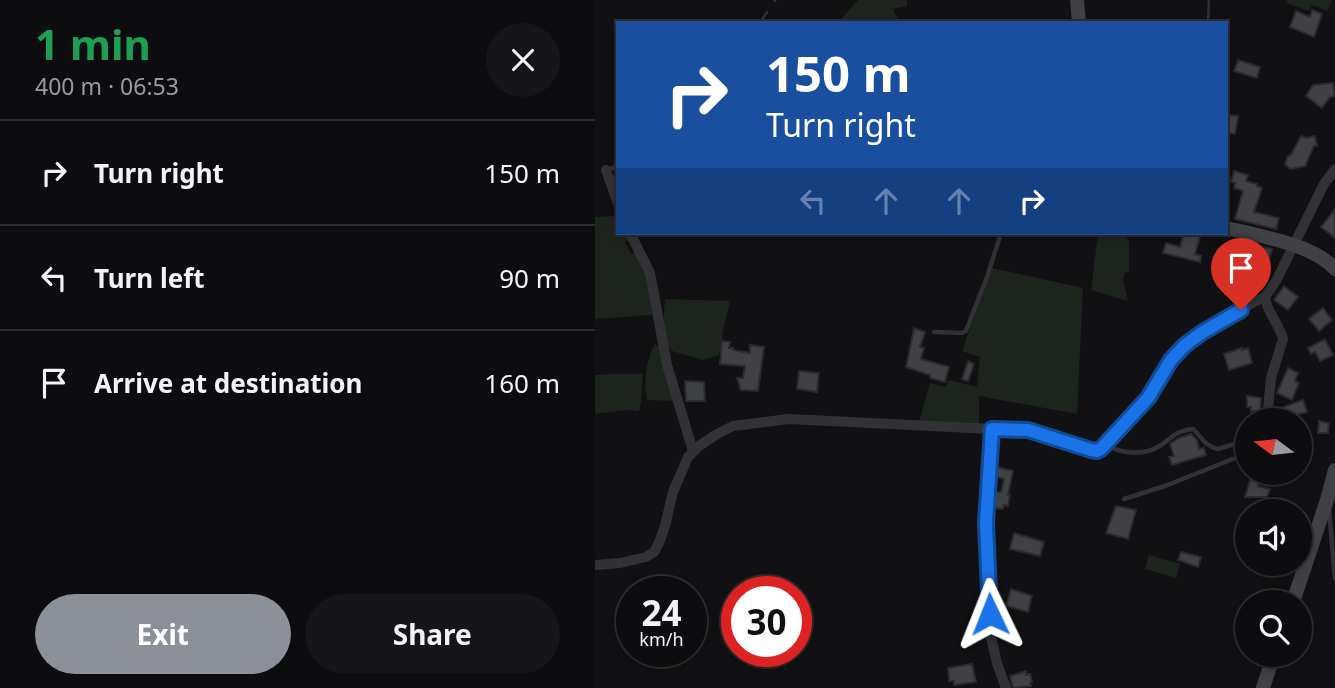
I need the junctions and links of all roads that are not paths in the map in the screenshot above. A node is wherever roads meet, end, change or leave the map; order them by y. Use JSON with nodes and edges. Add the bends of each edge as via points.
{"nodes":[{"id":1,"x":1077,"y":0,"type":"edge"},
{"id":2,"x":1079,"y":21,"type":"edge"},
{"id":3,"x":616,"y":167,"type":"edge"},
{"id":4,"x":1335,"y":169,"type":"edge"},
{"id":5,"x":606,"y":170,"type":"joint"},
{"id":6,"x":616,"y":198,"type":"edge"},
{"id":7,"x":1228,"y":228,"type":"edge"},
{"id":8,"x":631,"y":235,"type":"edge"},
{"id":9,"x":1000,"y":235,"type":"edge"},
{"id":10,"x":1293,"y":245,"type":"junction"},
{"id":11,"x":1335,"y":269,"type":"edge"},
{"id":12,"x":1265,"y":297,"type":"junction"},
{"id":13,"x":934,"y":332,"type":"dead end"},
{"id":14,"x":1268,"y":408,"type":"edge"},
{"id":15,"x":992,"y":429,"type":"junction"},
{"id":16,"x":1107,"y":444,"type":"junction"},
{"id":17,"x":1235,"y":444,"type":"edge"},
{"id":18,"x":693,"y":451,"type":"junction"},
{"id":19,"x":1235,"y":458,"type":"edge"},
{"id":20,"x":1335,"y":470,"type":"edge"},
{"id":21,"x":1124,"y":499,"type":"dead end"},
{"id":22,"x":1327,"y":500,"type":"junction"},
{"id":23,"x":595,"y":565,"type":"edge"},
{"id":24,"x":1335,"y":578,"type":"edge"},
{"id":25,"x":1297,"y":590,"type":"edge"},
{"id":26,"x":1270,"y":667,"type":"edge"},
{"id":27,"x":1006,"y":688,"type":"edge"},
{"id":28,"x":1263,"y":688,"type":"edge"}],
"edges":[{"from":1,"to":2,"type":"main road"},
{"from":3,"to":5,"type":"lane"},
{"from":4,"to":10,"type":"street"},
{"from":5,"to":6,"type":"street"},
{"from":7,"to":10,"type":"main road"},
{"from":8,"to":18,"type":"street","via":[[650,273],[667,365]]},
{"from":9,"to":13,"type":"lane","via":[[966,331]]},
{"from":10,"to":11,"type":"main road"},
{"from":10,"to":12,"type":"street"},
{"from":12,"to":14,"type":"street","via":[[1283,338]]},
{"from":12,"to":16,"type":"street","via":[[1185,345],[1148,398]]},
{"from":15,"to":16,"type":"street","via":[[1028,430],[1097,451]]},
{"from":15,"to":18,"type":"street","via":[[789,419],[733,426]]},
{"from":15,"to":27,"type":"street","via":[[986,523],[991,637]]},
{"from":16,"to":17,"type":"lane","via":[[1116,450],[1146,451],[1193,429],[1202,442],[1218,449]]},
{"from":18,"to":23,"type":"street","via":[[673,492],[654,552],[646,558]]},
{"from":19,"to":21,"type":"lane"},
{"from":20,"to":22,"type":"main road"},
{"from":22,"to":24,"type":"lane"},
{"from":22,"to":25,"type":"main road"},
{"from":26,"to":28,"type":"main road"}]}
